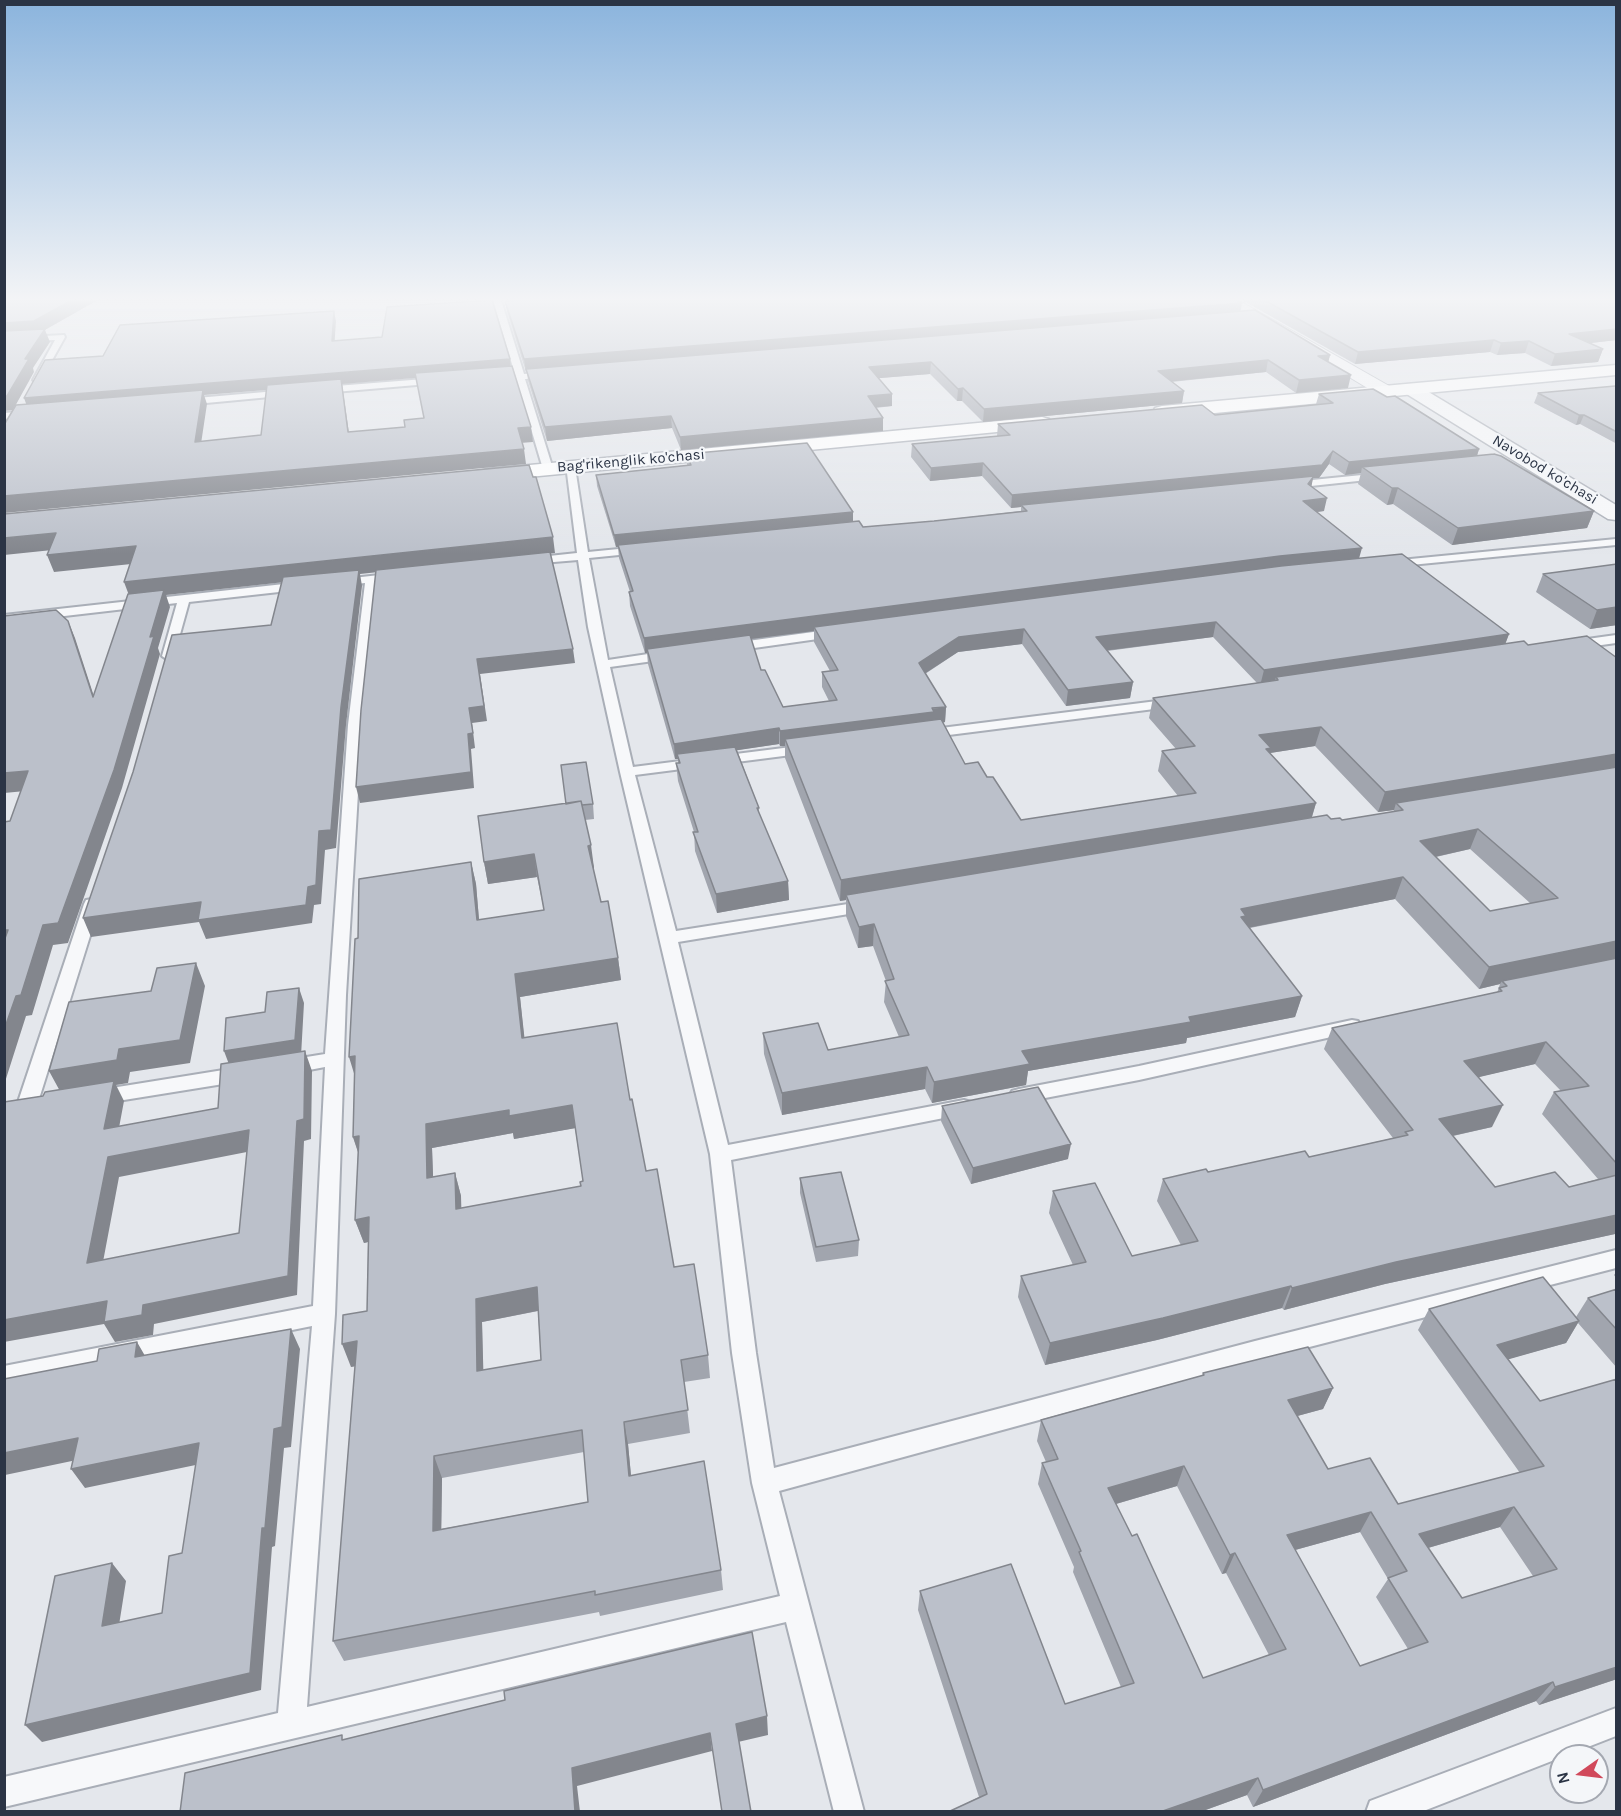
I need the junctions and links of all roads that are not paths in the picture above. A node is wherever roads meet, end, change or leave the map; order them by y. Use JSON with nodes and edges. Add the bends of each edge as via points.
{"nodes":[{"id":1,"x":393,"y":385,"type":"edge"},
{"id":2,"x":523,"y":385,"type":"edge"},
{"id":3,"x":1372,"y":385,"type":"edge"},
{"id":4,"x":1457,"y":385,"type":"edge"},
{"id":5,"x":1411,"y":389,"type":"junction"},
{"id":6,"x":297,"y":392,"type":"edge"},
{"id":7,"x":308,"y":392,"type":"edge"},
{"id":8,"x":1385,"y":392,"type":"junction"},
{"id":9,"x":180,"y":402,"type":"edge"},
{"id":10,"x":23,"y":405,"type":"edge"},
{"id":11,"x":40,"y":413,"type":"edge"},
{"id":12,"x":1149,"y":413,"type":"edge"},
{"id":13,"x":4,"y":416,"type":"edge"},
{"id":14,"x":15,"y":419,"type":"junction"},
{"id":15,"x":1066,"y":421,"type":"edge"},
{"id":16,"x":1530,"y":462,"type":"junction"},
{"id":17,"x":1507,"y":464,"type":"edge"},
{"id":18,"x":570,"y":467,"type":"junction"},
{"id":19,"x":548,"y":469,"type":"junction"},
{"id":20,"x":1388,"y":476,"type":"edge"},
{"id":21,"x":465,"y":477,"type":"edge"},
{"id":22,"x":1282,"y":486,"type":"edge"},
{"id":23,"x":1617,"y":514,"type":"edge"},
{"id":24,"x":1617,"y":542,"type":"edge"},
{"id":25,"x":654,"y":549,"type":"edge"},
{"id":26,"x":583,"y":556,"type":"junction"},
{"id":27,"x":512,"y":563,"type":"edge"},
{"id":28,"x":1382,"y":565,"type":"edge"},
{"id":29,"x":406,"y":575,"type":"edge"},
{"id":30,"x":371,"y":579,"type":"junction"},
{"id":31,"x":184,"y":599,"type":"junction"},
{"id":32,"x":4,"y":619,"type":"edge"},
{"id":33,"x":852,"y":631,"type":"edge"},
{"id":34,"x":1617,"y":639,"type":"edge"},
{"id":35,"x":1558,"y":647,"type":"edge"},
{"id":36,"x":722,"y":648,"type":"edge"},
{"id":37,"x":686,"y":653,"type":"edge"},
{"id":38,"x":604,"y":664,"type":"junction"},
{"id":39,"x":162,"y":677,"type":"edge"},
{"id":40,"x":1191,"y":701,"type":"edge"},
{"id":41,"x":908,"y":736,"type":"edge"},
{"id":42,"x":826,"y":747,"type":"edge"},
{"id":43,"x":627,"y":772,"type":"junction"},
{"id":44,"x":96,"y":891,"type":"edge"},
{"id":45,"x":881,"y":903,"type":"edge"},
{"id":46,"x":669,"y":938,"type":"junction"},
{"id":47,"x":1371,"y":1021,"type":"edge"},
{"id":48,"x":334,"y":1059,"type":"junction"},
{"id":49,"x":85,"y":1099,"type":"edge"},
{"id":50,"x":999,"y":1100,"type":"edge"},
{"id":51,"x":50,"y":1104,"type":"edge"},
{"id":52,"x":976,"y":1104,"type":"edge"},
{"id":53,"x":26,"y":1108,"type":"junction"},
{"id":54,"x":4,"y":1111,"type":"edge"},
{"id":55,"x":720,"y":1154,"type":"junction"},
{"id":56,"x":1617,"y":1259,"type":"edge"},
{"id":57,"x":324,"y":1314,"type":"junction"},
{"id":58,"x":4,"y":1377,"type":"edge"},
{"id":59,"x":764,"y":1483,"type":"junction"},
{"id":60,"x":796,"y":1606,"type":"junction"},
{"id":61,"x":1617,"y":1722,"type":"edge"},
{"id":62,"x":291,"y":1725,"type":"junction"},
{"id":63,"x":4,"y":1792,"type":"edge"},
{"id":64,"x":849,"y":1812,"type":"edge"},
{"id":65,"x":1381,"y":1812,"type":"edge"}],
"edges":[{"from":1,"to":7,"type":"lane"},
{"from":2,"to":19,"type":"lane"},
{"from":3,"to":8,"type":"street"},
{"from":4,"to":5,"type":"main road"},
{"from":5,"to":8,"type":"main road"},
{"from":5,"to":16,"type":"street","name":"Navobod ko'chasi"},
{"from":6,"to":9,"type":"lane"},
{"from":8,"to":12,"type":"main road"},
{"from":10,"to":14,"type":"lane"},
{"from":11,"to":14,"type":"lane"},
{"from":13,"to":14,"type":"lane"},
{"from":15,"to":18,"type":"main road","name":"Bag'rikenglik ko'chasi"},
{"from":16,"to":17,"type":"lane"},
{"from":16,"to":23,"type":"street","name":"Navobod ko'chasi"},
{"from":18,"to":19,"type":"main road","name":"Bag'rikenglik ko'chasi"},
{"from":18,"to":26,"type":"lane"},
{"from":19,"to":21,"type":"main road","name":"Bag'rikenglik ko'chasi"},
{"from":20,"to":22,"type":"lane"},
{"from":24,"to":28,"type":"lane"},
{"from":25,"to":26,"type":"lane"},
{"from":26,"to":27,"type":"lane"},
{"from":26,"to":38,"type":"lane"},
{"from":29,"to":30,"type":"lane"},
{"from":30,"to":31,"type":"lane"},
{"from":30,"to":48,"type":"lane","via":[[355,736]]},
{"from":31,"to":32,"type":"lane"},
{"from":31,"to":39,"type":"lane"},
{"from":33,"to":36,"type":"lane"},
{"from":34,"to":35,"type":"lane"},
{"from":37,"to":38,"type":"lane"},
{"from":38,"to":43,"type":"lane"},
{"from":40,"to":41,"type":"lane"},
{"from":42,"to":43,"type":"lane"},
{"from":43,"to":46,"type":"lane"},
{"from":44,"to":53,"type":"lane"},
{"from":45,"to":46,"type":"lane"},
{"from":46,"to":55,"type":"lane"},
{"from":47,"to":50,"type":"lane"},
{"from":48,"to":49,"type":"lane"},
{"from":48,"to":57,"type":"lane"},
{"from":51,"to":53,"type":"lane"},
{"from":52,"to":55,"type":"lane"},
{"from":53,"to":54,"type":"lane"},
{"from":55,"to":59,"type":"lane"},
{"from":56,"to":59,"type":"lane"},
{"from":57,"to":58,"type":"lane"},
{"from":57,"to":62,"type":"lane"},
{"from":59,"to":60,"type":"lane"},
{"from":60,"to":62,"type":"lane"},
{"from":60,"to":64,"type":"lane"},
{"from":61,"to":65,"type":"lane"},
{"from":62,"to":63,"type":"lane"}]}
